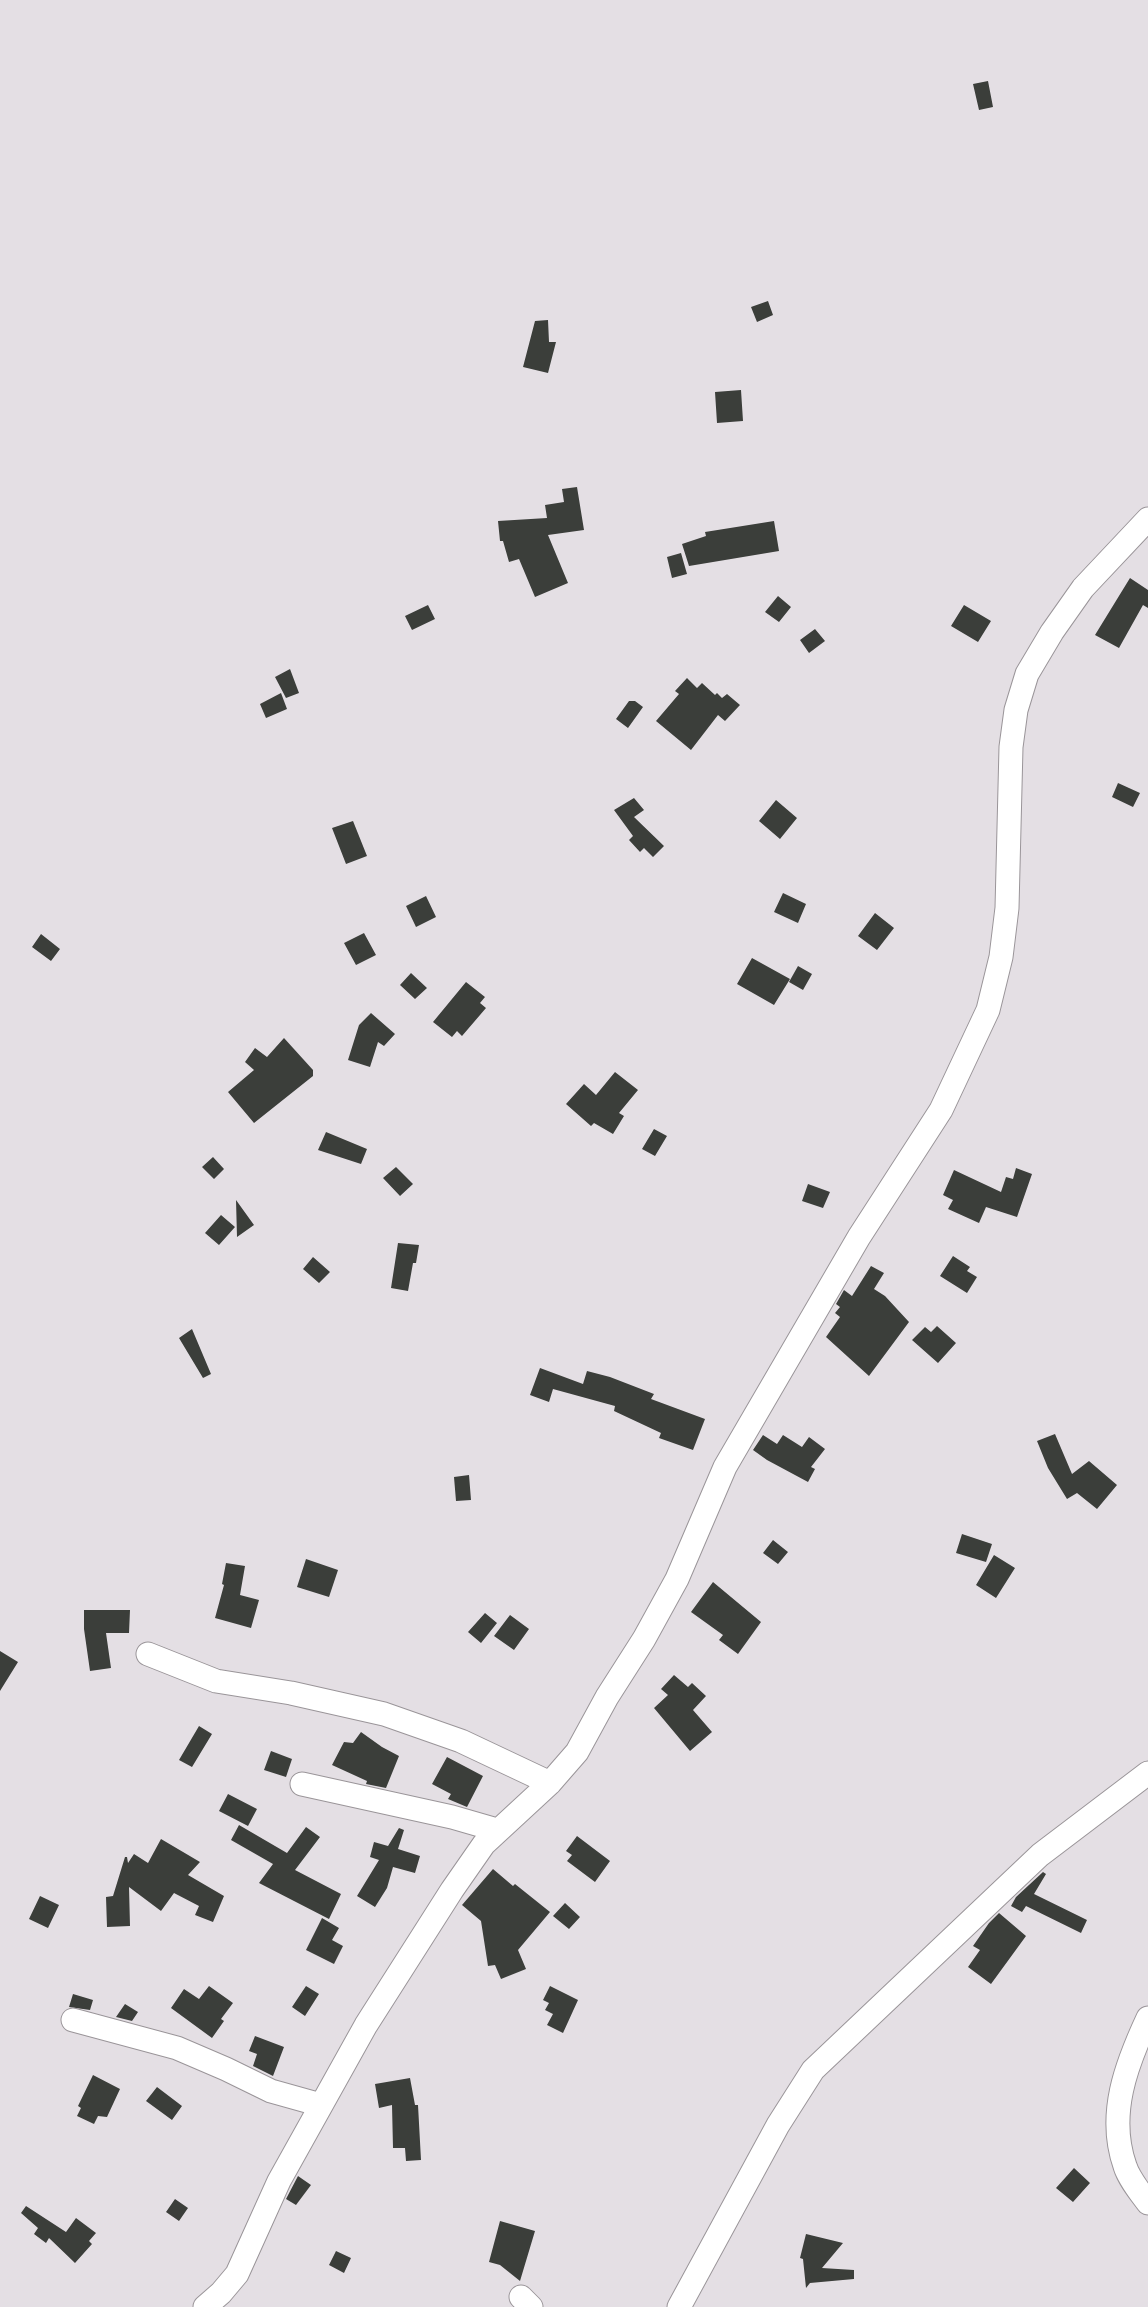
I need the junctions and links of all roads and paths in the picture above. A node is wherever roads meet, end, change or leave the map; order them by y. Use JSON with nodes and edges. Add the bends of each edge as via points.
{"nodes":[{"id":1,"x":1148,"y":519,"type":"edge"},
{"id":2,"x":148,"y":1654,"type":"dead end"},
{"id":3,"x":1148,"y":1773,"type":"edge"},
{"id":4,"x":550,"y":1783,"type":"junction"},
{"id":5,"x":302,"y":1784,"type":"dead end"},
{"id":6,"x":497,"y":1830,"type":"junction"},
{"id":7,"x":1148,"y":2018,"type":"edge"},
{"id":8,"x":73,"y":2020,"type":"dead end"},
{"id":9,"x":321,"y":2105,"type":"junction"},
{"id":10,"x":1148,"y":2203,"type":"edge"},
{"id":11,"x":205,"y":2307,"type":"edge"},
{"id":12,"x":679,"y":2307,"type":"edge"}],
"edges":[{"from":1,"to":4,"type":"street","via":[[1083,588],[1027,674],[1011,747],[1002,957],[988,1010],[941,1110],[859,1237],[725,1466],[677,1579],[644,1639],[577,1752]]},
{"from":2,"to":4,"type":"street","via":[[216,1681],[384,1714],[461,1741]]},
{"from":3,"to":12,"type":"street","via":[[1040,1855],[813,2070]]},
{"from":4,"to":6,"type":"street"},
{"from":5,"to":6,"type":"street"},
{"from":6,"to":9,"type":"street","via":[[452,1890]]},
{"from":7,"to":10,"type":"street","via":[[1125,2074],[1118,2105],[1118,2140],[1126,2169]]},
{"from":8,"to":9,"type":"street","via":[[177,2048],[271,2091]]},
{"from":9,"to":11,"type":"street","via":[[279,2181],[237,2274]]}]}
